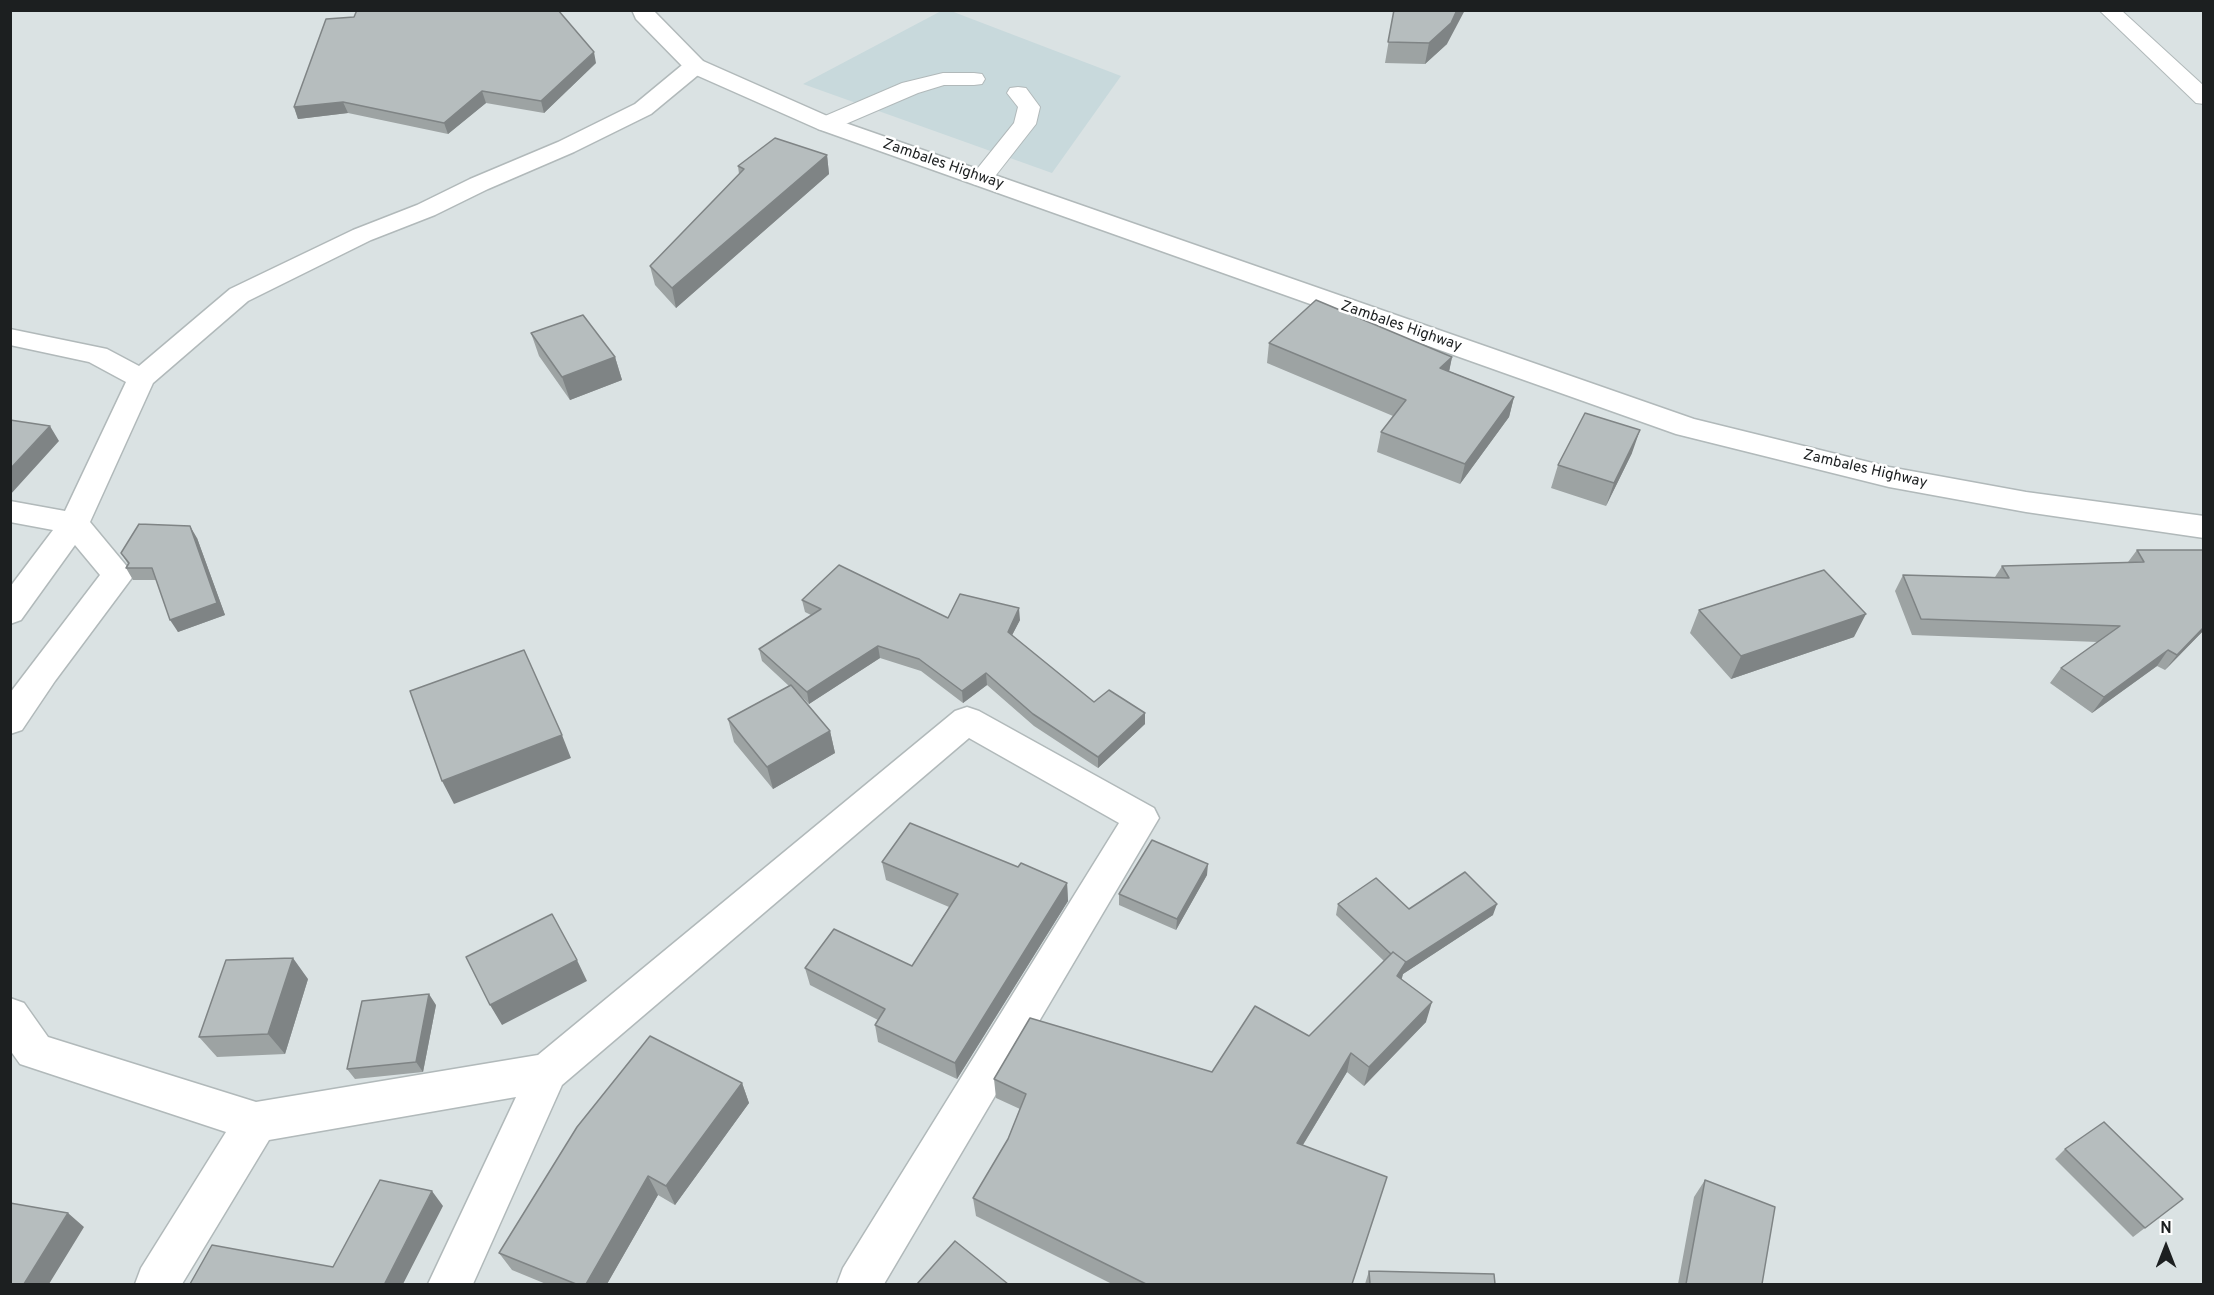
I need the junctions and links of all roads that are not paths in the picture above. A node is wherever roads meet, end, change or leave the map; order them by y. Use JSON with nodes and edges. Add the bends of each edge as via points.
{"nodes":[{"id":1,"x":642,"y":10,"type":"edge"},
{"id":2,"x":2109,"y":10,"type":"edge"},
{"id":3,"x":695,"y":66,"type":"junction"},
{"id":4,"x":974,"y":80,"type":"dead end"},
{"id":5,"x":1018,"y":93,"type":"dead end"},
{"id":6,"x":2204,"y":98,"type":"edge"},
{"id":7,"x":826,"y":124,"type":"junction"},
{"id":8,"x":981,"y":179,"type":"junction"},
{"id":9,"x":10,"y":337,"type":"edge"},
{"id":10,"x":97,"y":355,"type":"junction"},
{"id":11,"x":10,"y":361,"type":"edge"},
{"id":12,"x":141,"y":380,"type":"junction"},
{"id":13,"x":10,"y":511,"type":"edge"},
{"id":14,"x":74,"y":523,"type":"junction"},
{"id":15,"x":2204,"y":527,"type":"edge"},
{"id":16,"x":10,"y":612,"type":"edge"},
{"id":17,"x":10,"y":721,"type":"edge"},
{"id":18,"x":10,"y":1016,"type":"edge"},
{"id":19,"x":548,"y":1072,"type":"junction"},
{"id":20,"x":256,"y":1122,"type":"junction"},
{"id":21,"x":157,"y":1284,"type":"edge"},
{"id":22,"x":450,"y":1284,"type":"edge"},
{"id":23,"x":859,"y":1284,"type":"edge"}],
"edges":[{"from":1,"to":3,"type":"street","name":"Zambales Highway"},
{"from":2,"to":6,"type":"lane"},
{"from":3,"to":7,"type":"street","name":"Zambales Highway"},
{"from":3,"to":12,"type":"street","via":[[634,114],[426,210],[362,235],[239,295]]},
{"from":4,"to":7,"type":"lane","via":[[943,80],[910,88]]},
{"from":5,"to":8,"type":"lane","via":[[1029,107],[1025,123]]},
{"from":7,"to":8,"type":"street","name":"Zambales Highway"},
{"from":8,"to":15,"type":"street","name":"Zambales Highway","via":[[1686,428],[1889,477],[2026,502]]},
{"from":9,"to":10,"type":"street"},
{"from":10,"to":11,"type":"street"},
{"from":10,"to":12,"type":"street"},
{"from":12,"to":14,"type":"street"},
{"from":13,"to":14,"type":"street"},
{"from":14,"to":16,"type":"street"},
{"from":14,"to":17,"type":"street","via":[[118,575]]},
{"from":18,"to":20,"type":"street","via":[[34,1051]]},
{"from":19,"to":20,"type":"street"},
{"from":19,"to":22,"type":"street"},
{"from":19,"to":23,"type":"street","via":[[967,720],[1141,818]]},
{"from":20,"to":21,"type":"street"}]}
